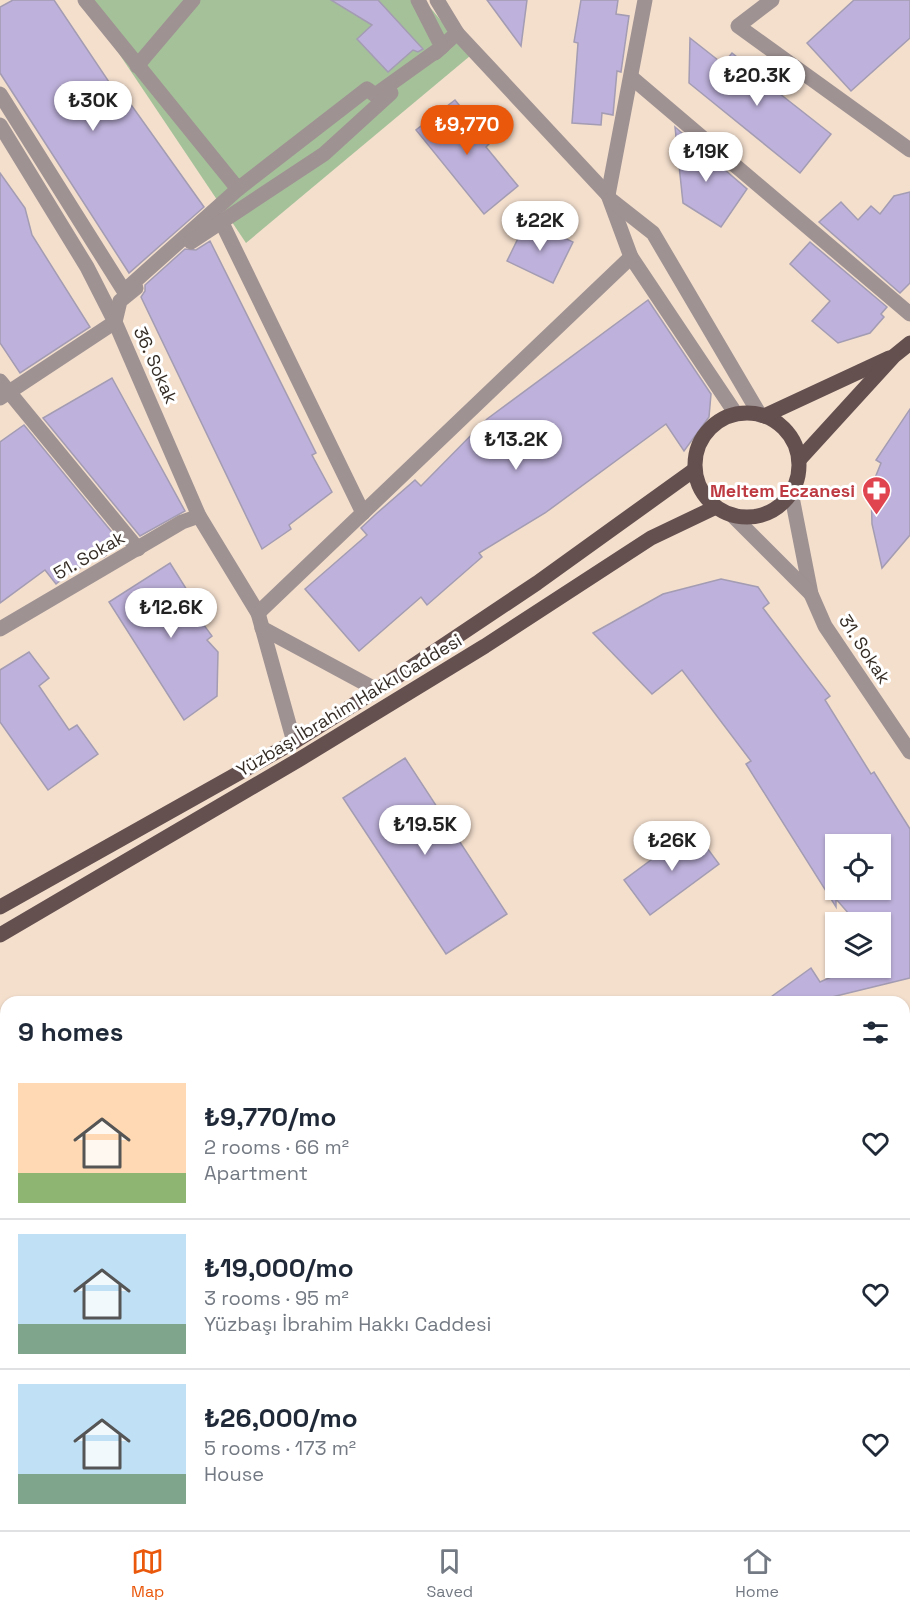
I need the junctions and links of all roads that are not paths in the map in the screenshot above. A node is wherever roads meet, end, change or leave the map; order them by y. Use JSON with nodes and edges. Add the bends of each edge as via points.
{"nodes":[{"id":1,"x":85,"y":0,"type":"edge"},
{"id":2,"x":193,"y":0,"type":"edge"},
{"id":3,"x":418,"y":0,"type":"edge"},
{"id":4,"x":437,"y":0,"type":"edge"},
{"id":5,"x":645,"y":0,"type":"edge"},
{"id":6,"x":772,"y":0,"type":"edge"},
{"id":7,"x":457,"y":33,"type":"junction"},
{"id":8,"x":442,"y":47,"type":"junction"},
{"id":9,"x":137,"y":66,"type":"junction"},
{"id":10,"x":631,"y":77,"type":"junction"},
{"id":11,"x":0,"y":94,"type":"edge"},
{"id":12,"x":0,"y":125,"type":"edge"},
{"id":13,"x":910,"y":150,"type":"edge"},
{"id":14,"x":238,"y":189,"type":"junction"},
{"id":15,"x":610,"y":197,"type":"junction"},
{"id":16,"x":221,"y":221,"type":"junction"},
{"id":17,"x":631,"y":257,"type":"junction"},
{"id":18,"x":910,"y":314,"type":"edge"},
{"id":19,"x":115,"y":322,"type":"junction"},
{"id":20,"x":910,"y":343,"type":"edge"},
{"id":21,"x":894,"y":356,"type":"junction"},
{"id":22,"x":3,"y":391,"type":"edge"},
{"id":23,"x":736,"y":414,"type":"junction"},
{"id":24,"x":762,"y":415,"type":"junction"},
{"id":25,"x":799,"y":460,"type":"junction"},
{"id":26,"x":694,"y":470,"type":"junction"},
{"id":27,"x":792,"y":492,"type":"junction"},
{"id":28,"x":716,"y":507,"type":"junction"},
{"id":29,"x":363,"y":513,"type":"junction"},
{"id":30,"x":732,"y":515,"type":"junction"},
{"id":31,"x":199,"y":516,"type":"junction"},
{"id":32,"x":138,"y":549,"type":"junction"},
{"id":33,"x":811,"y":594,"type":"junction"},
{"id":34,"x":260,"y":621,"type":"junction"},
{"id":35,"x":0,"y":630,"type":"edge"},
{"id":36,"x":377,"y":690,"type":"junction"},
{"id":37,"x":294,"y":742,"type":"junction"},
{"id":38,"x":908,"y":747,"type":"edge"},
{"id":39,"x":0,"y":907,"type":"edge"},
{"id":40,"x":0,"y":935,"type":"edge"}],
"edges":[{"from":1,"to":9,"type":"street"},
{"from":2,"to":9,"type":"street"},
{"from":3,"to":8,"type":"street"},
{"from":4,"to":7,"type":"street"},
{"from":5,"to":10,"type":"street"},
{"from":6,"to":13,"type":"street","via":[[738,26]]},
{"from":7,"to":8,"type":"street"},
{"from":7,"to":15,"type":"street"},
{"from":8,"to":14,"type":"street","via":[[375,95],[367,89]]},
{"from":8,"to":16,"type":"street","via":[[324,154]]},
{"from":9,"to":14,"type":"street"},
{"from":10,"to":15,"type":"street"},
{"from":10,"to":18,"type":"street"},
{"from":11,"to":14,"type":"street","via":[[124,291]]},
{"from":12,"to":19,"type":"street","name":"36. Sokak","via":[[87,267]]},
{"from":15,"to":17,"type":"street"},
{"from":15,"to":24,"type":"street","via":[[653,233]]},
{"from":16,"to":19,"type":"street","via":[[120,301]]},
{"from":16,"to":29,"type":"street"},
{"from":17,"to":23,"type":"street"},
{"from":17,"to":29,"type":"street"},
{"from":19,"to":22,"type":"street"},
{"from":19,"to":31,"type":"street","name":"36. Sokak"},
{"from":20,"to":21,"type":"main road"},
{"from":21,"to":24,"type":"main road"},
{"from":21,"to":25,"type":"main road"},
{"from":22,"to":32,"type":"street"},
{"from":23,"to":24,"type":"main road"},
{"from":23,"to":26,"type":"main road","via":[[709,428],[700,441]]},
{"from":24,"to":25,"type":"main road","via":[[786,431]]},
{"from":25,"to":27,"type":"main road"},
{"from":26,"to":28,"type":"main road","via":[[705,497]]},
{"from":26,"to":36,"type":"main road","name":"Yüzbaşı İbrahim Hakkı Caddesi","via":[[537,583]]},
{"from":27,"to":30,"type":"main road","via":[[767,513],[750,517]]},
{"from":27,"to":33,"type":"street","name":"31. Sokak"},
{"from":28,"to":30,"type":"main road"},
{"from":28,"to":40,"type":"main road","name":"Yüzbaşı İbrahim Hakkı Caddesi","via":[[651,538],[300,759]]},
{"from":29,"to":34,"type":"street"},
{"from":30,"to":33,"type":"street","name":"31. Sokak"},
{"from":31,"to":32,"type":"street","name":"51. Sokak"},
{"from":31,"to":34,"type":"street","name":"36. Sokak"},
{"from":32,"to":35,"type":"street","name":"51. Sokak"},
{"from":33,"to":38,"type":"street","name":"31. Sokak","via":[[825,626]]},
{"from":34,"to":36,"type":"street"},
{"from":34,"to":37,"type":"street","name":"36. Sokak"},
{"from":36,"to":37,"type":"main road","name":"Yüzbaşı İbrahim Hakkı Caddesi"},
{"from":37,"to":39,"type":"main road","name":"Yüzbaşı İbrahim Hakkı Caddesi"}]}
